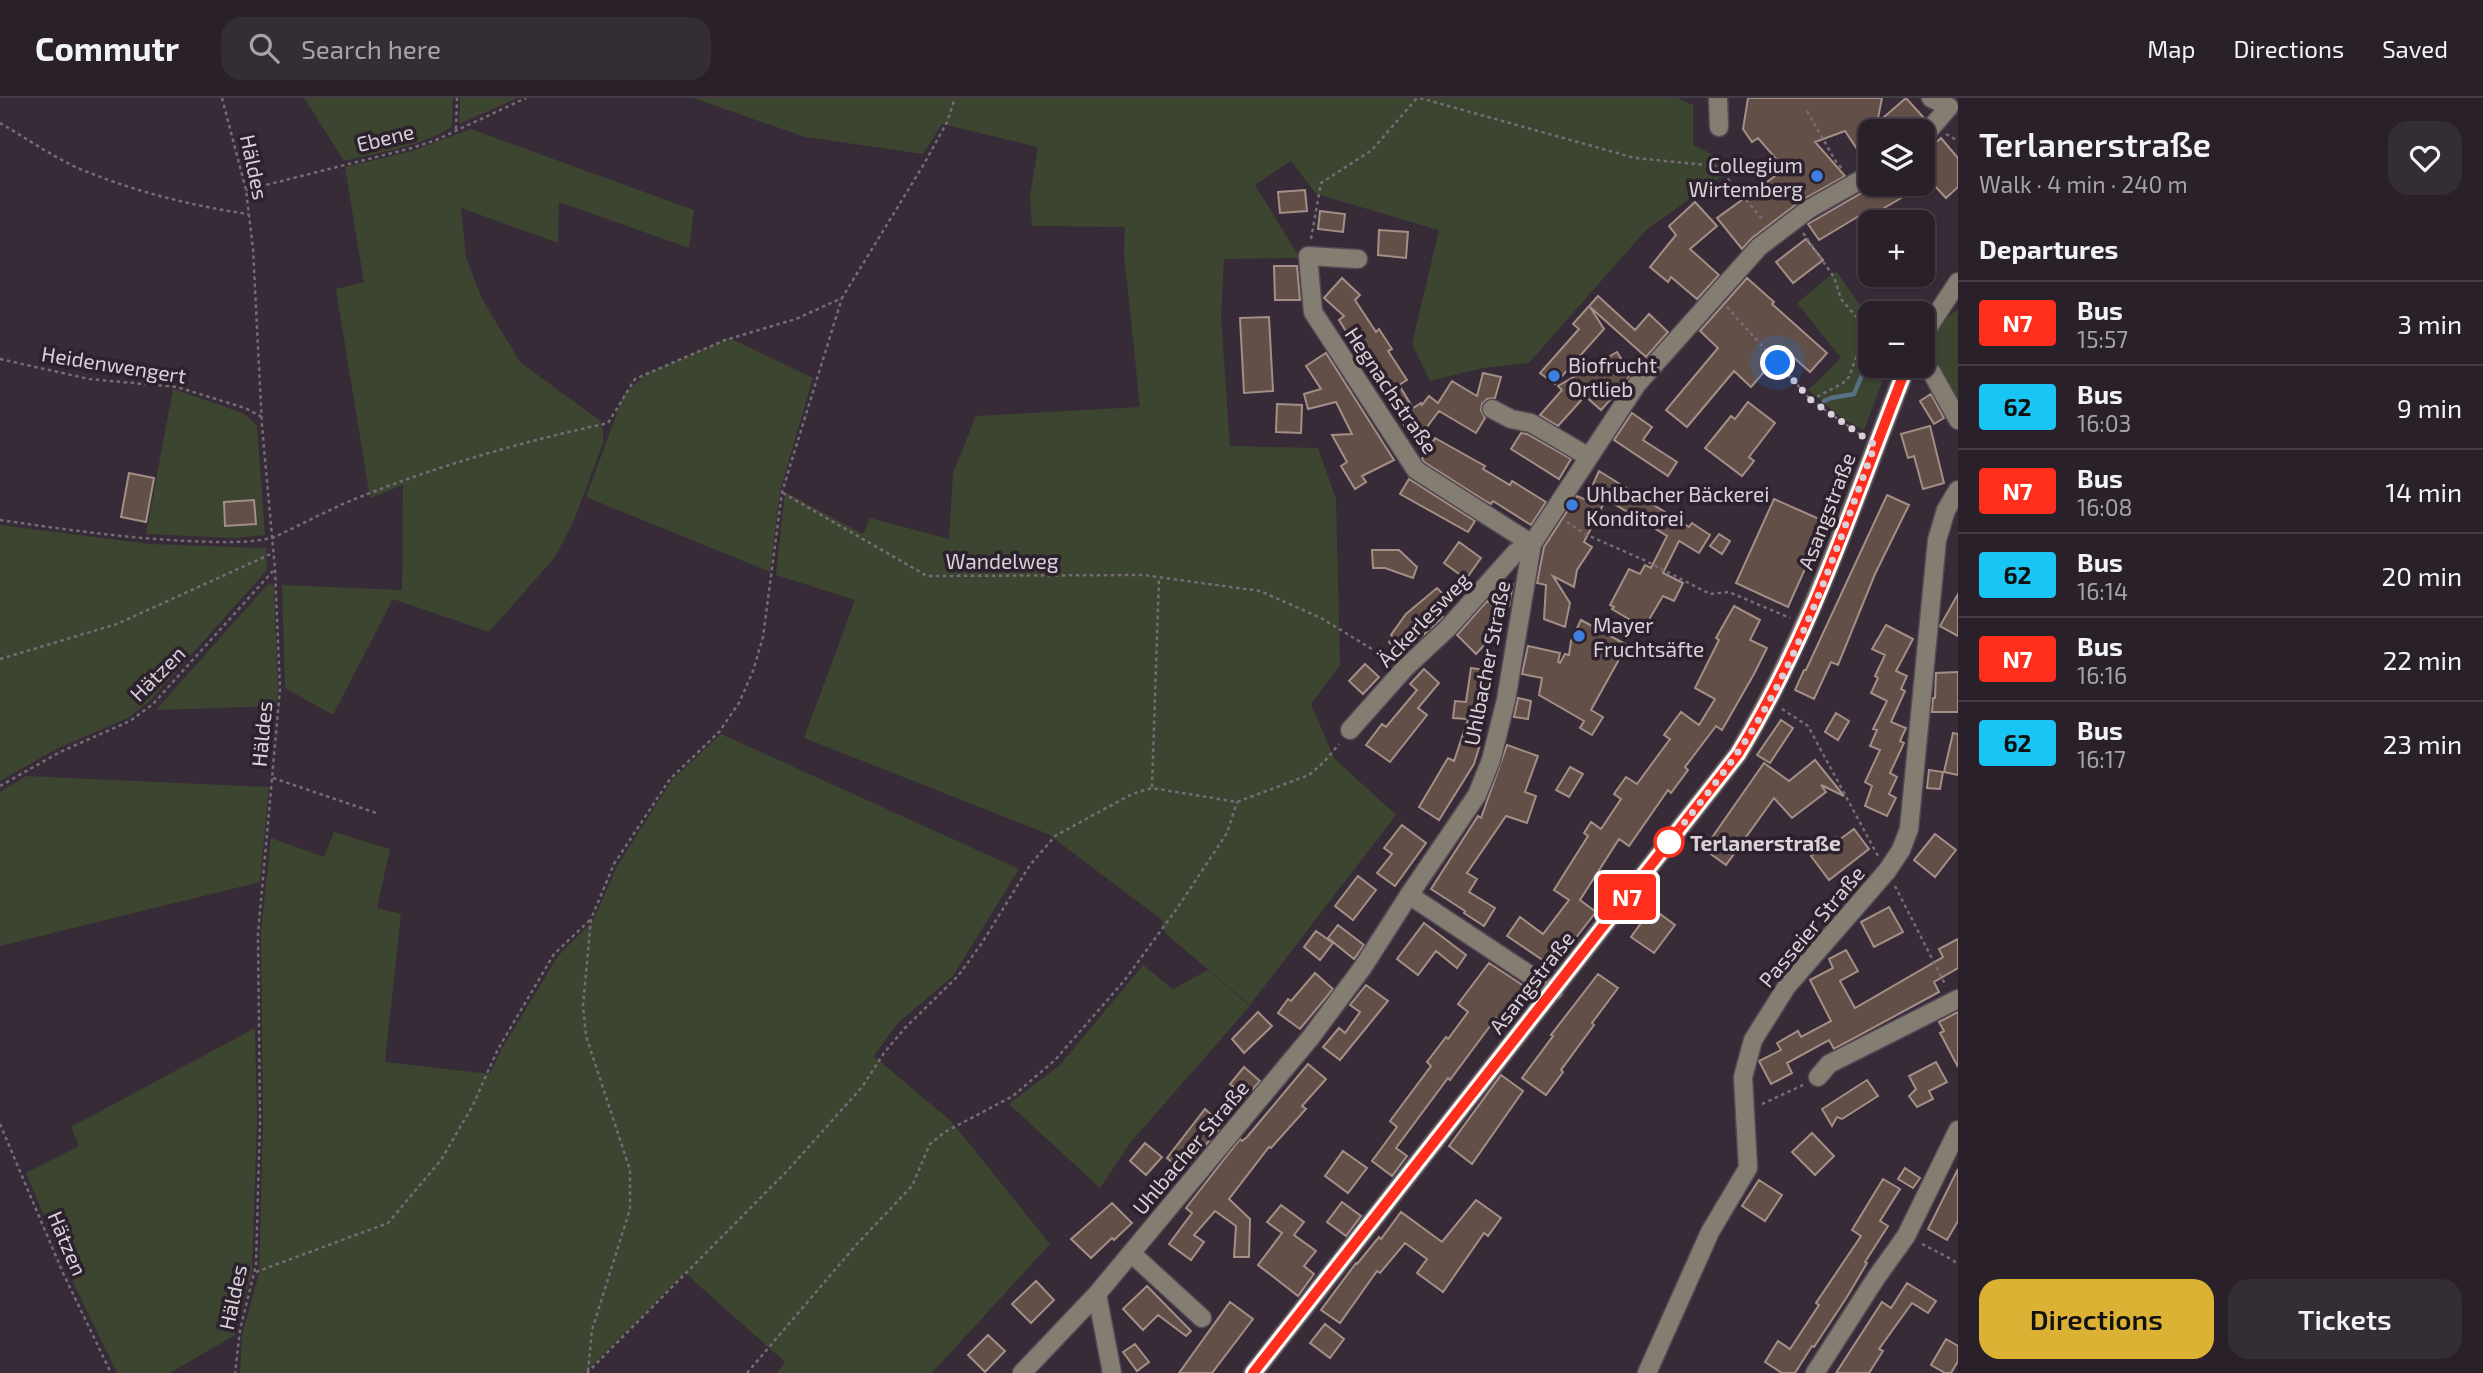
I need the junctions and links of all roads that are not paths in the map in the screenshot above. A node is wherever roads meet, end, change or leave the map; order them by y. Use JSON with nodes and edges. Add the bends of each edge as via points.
{"nodes":[{"id":1,"x":1718,"y":98,"type":"edge"},
{"id":2,"x":1931,"y":98,"type":"edge"},
{"id":3,"x":1953,"y":106,"type":"edge"},
{"id":4,"x":1935,"y":125,"type":"edge"},
{"id":5,"x":1719,"y":127,"type":"dead end"},
{"id":6,"x":1858,"y":181,"type":"edge"},
{"id":7,"x":1358,"y":259,"type":"dead end"},
{"id":8,"x":1958,"y":282,"type":"edge"},
{"id":9,"x":1935,"y":317,"type":"edge"},
{"id":10,"x":1902,"y":378,"type":"edge"},
{"id":11,"x":1935,"y":378,"type":"edge"},
{"id":12,"x":1492,"y":409,"type":"dead end"},
{"id":13,"x":1958,"y":420,"type":"edge"},
{"id":14,"x":1589,"y":457,"type":"junction"},
{"id":15,"x":1958,"y":489,"type":"edge"},
{"id":16,"x":1532,"y":544,"type":"junction"},
{"id":17,"x":1350,"y":730,"type":"road end"},
{"id":18,"x":1409,"y":895,"type":"junction"},
{"id":19,"x":1554,"y":991,"type":"junction"},
{"id":20,"x":1956,"y":1000,"type":"edge"},
{"id":21,"x":1818,"y":1077,"type":"road end"},
{"id":22,"x":1958,"y":1130,"type":"edge"},
{"id":23,"x":1132,"y":1253,"type":"junction"},
{"id":24,"x":1097,"y":1294,"type":"junction"},
{"id":25,"x":1202,"y":1318,"type":"dead end"},
{"id":26,"x":1022,"y":1373,"type":"edge"},
{"id":27,"x":1112,"y":1373,"type":"edge"},
{"id":28,"x":1253,"y":1373,"type":"edge"},
{"id":29,"x":1647,"y":1373,"type":"edge"},
{"id":30,"x":1815,"y":1373,"type":"edge"}],
"edges":[{"from":1,"to":5,"type":"street"},
{"from":2,"to":3,"type":"street"},
{"from":3,"to":4,"type":"street"},
{"from":6,"to":14,"type":"street","name":"Uhlbacher Straße","via":[[1809,209],[1759,247],[1637,384]]},
{"from":7,"to":16,"type":"street","name":"Hegnachstraße","via":[[1308,256],[1313,312],[1416,470]]},
{"from":8,"to":9,"type":"street"},
{"from":10,"to":19,"type":"street","name":"Asangstraße","via":[[1806,624],[1770,701],[1738,754]]},
{"from":11,"to":13,"type":"street"},
{"from":12,"to":14,"type":"street","via":[[1531,423]]},
{"from":14,"to":16,"type":"street","name":"Uhlbacher Straße"},
{"from":15,"to":29,"type":"street","name":"Passeier Straße","via":[[1937,540],[1909,830],[1887,870],[1787,986],[1753,1040],[1743,1077],[1748,1168],[1710,1232]]},
{"from":16,"to":17,"type":"street","name":"Äckerlesweg","via":[[1517,552]]},
{"from":16,"to":18,"type":"street","name":"Uhlbacher Straße","via":[[1506,700],[1491,760],[1477,796]]},
{"from":18,"to":19,"type":"street"},
{"from":18,"to":23,"type":"street","name":"Uhlbacher Straße","via":[[1311,1037]]},
{"from":19,"to":28,"type":"street","name":"Asangstraße"},
{"from":20,"to":21,"type":"street","via":[[1829,1063]]},
{"from":22,"to":30,"type":"street","via":[[1906,1236]]},
{"from":23,"to":24,"type":"street","name":"Uhlbacher Straße"},
{"from":23,"to":25,"type":"street"},
{"from":24,"to":26,"type":"street","name":"Uhlbacher Straße"},
{"from":24,"to":27,"type":"street"}]}
